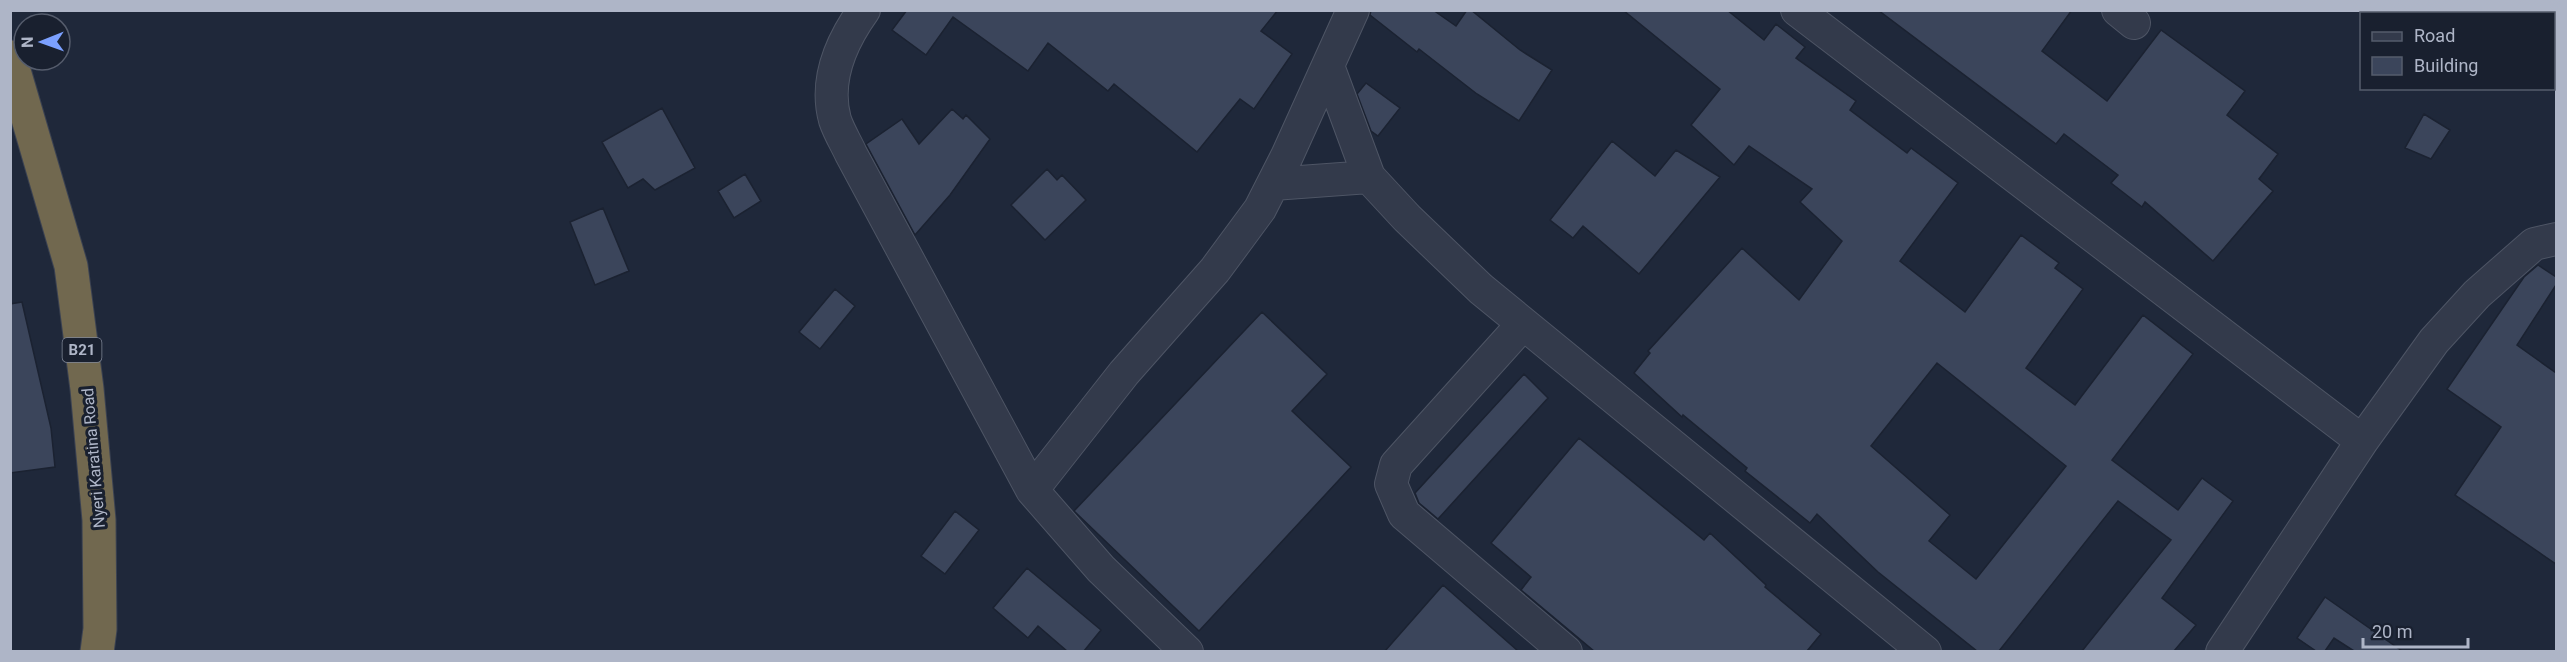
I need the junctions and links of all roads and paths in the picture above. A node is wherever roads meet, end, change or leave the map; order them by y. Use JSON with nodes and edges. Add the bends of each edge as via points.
{"nodes":[{"id":1,"x":864,"y":10,"type":"edge"},
{"id":2,"x":1353,"y":10,"type":"edge"},
{"id":3,"x":1797,"y":10,"type":"edge"},
{"id":4,"x":10,"y":57,"type":"edge"},
{"id":5,"x":1328,"y":66,"type":"junction"},
{"id":6,"x":1369,"y":177,"type":"junction"},
{"id":7,"x":1273,"y":184,"type":"junction"},
{"id":8,"x":2556,"y":213,"type":"edge"},
{"id":9,"x":2545,"y":242,"type":"edge"},
{"id":10,"x":1523,"y":324,"type":"junction"},
{"id":11,"x":2362,"y":441,"type":"junction"},
{"id":12,"x":1032,"y":490,"type":"junction"},
{"id":13,"x":97,"y":651,"type":"edge"},
{"id":14,"x":1187,"y":651,"type":"edge"},
{"id":15,"x":1566,"y":651,"type":"edge"},
{"id":16,"x":1925,"y":651,"type":"edge"},
{"id":17,"x":2222,"y":651,"type":"edge"}],
"edges":[{"from":1,"to":12,"type":"street","via":[[844,42],[834,71],[831,97],[836,121]]},
{"from":2,"to":5,"type":"street"},
{"from":3,"to":11,"type":"street"},
{"from":4,"to":13,"type":"highway","name":"Nyeri Karatina Road","number":"B21","via":[[70,266],[99,520]]},
{"from":5,"to":6,"type":"street"},
{"from":5,"to":7,"type":"street"},
{"from":6,"to":7,"type":"street"},
{"from":6,"to":10,"type":"street","via":[[1480,289]]},
{"from":7,"to":12,"type":"street","via":[[1260,209],[1215,270],[1124,373]]},
{"from":8,"to":9,"type":"street"},
{"from":9,"to":11,"type":"street","via":[[2477,294],[2441,333]]},
{"from":10,"to":15,"type":"street","via":[[1396,465],[1391,484],[1404,514]]},
{"from":10,"to":16,"type":"street"},
{"from":11,"to":17,"type":"street"},
{"from":12,"to":14,"type":"street","via":[[1101,569]]}]}
